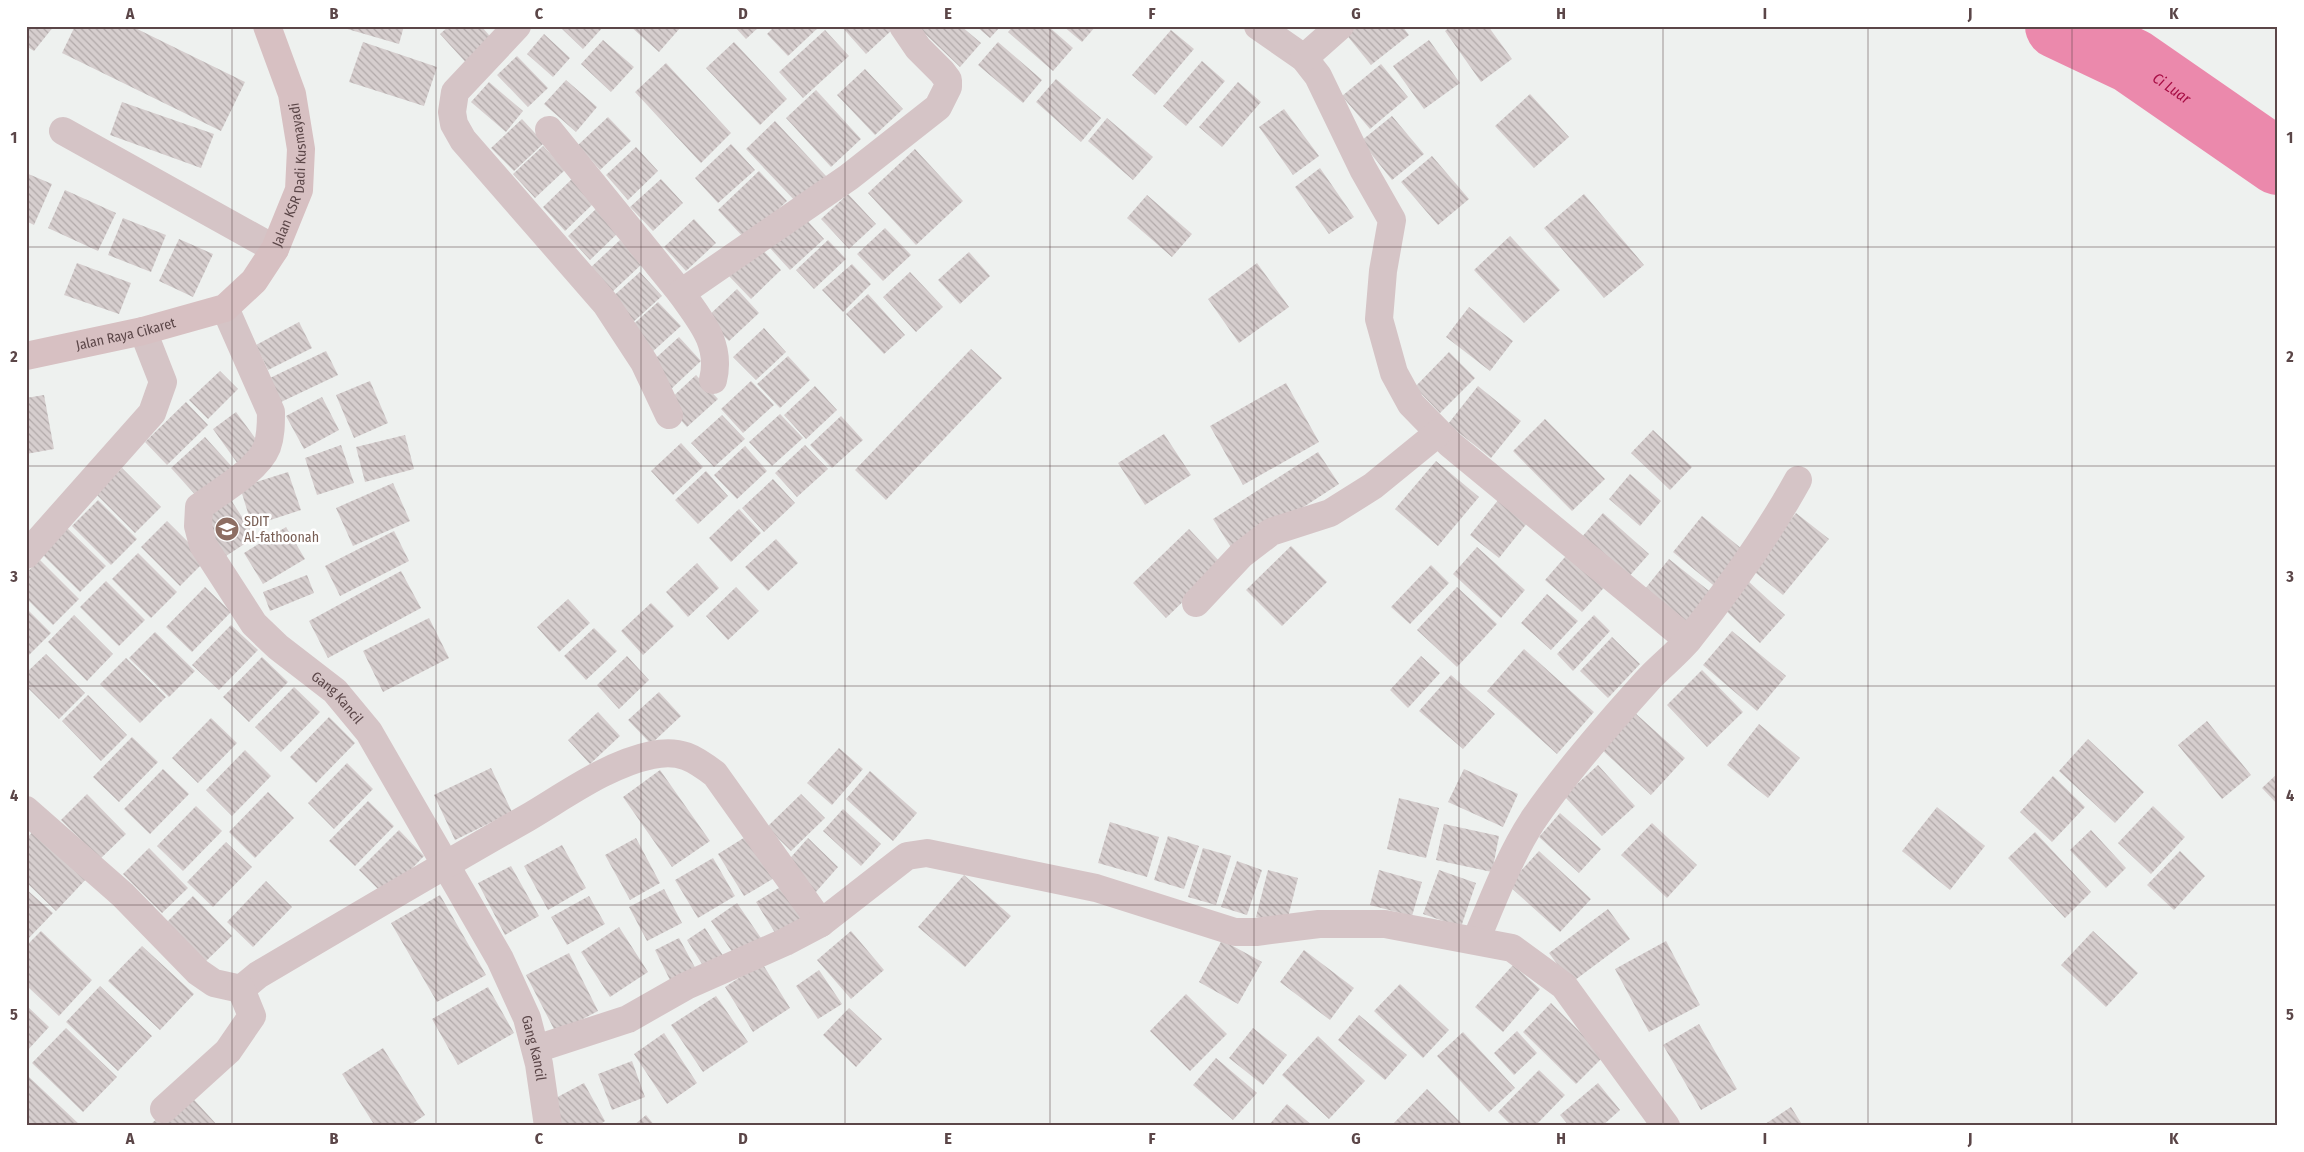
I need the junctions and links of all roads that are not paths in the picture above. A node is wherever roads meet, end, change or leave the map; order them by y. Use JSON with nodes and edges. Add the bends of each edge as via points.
{"nodes":[{"id":1,"x":517,"y":26,"type":"edge"},
{"id":2,"x":903,"y":26,"type":"edge"},
{"id":3,"x":1258,"y":26,"type":"edge"},
{"id":4,"x":1340,"y":26,"type":"edge"},
{"id":5,"x":273,"y":30,"type":"edge"},
{"id":6,"x":1304,"y":58,"type":"junction"},
{"id":7,"x":549,"y":130,"type":"dead end"},
{"id":8,"x":62,"y":131,"type":"dead end"},
{"id":9,"x":275,"y":249,"type":"junction"},
{"id":10,"x":681,"y":293,"type":"junction"},
{"id":11,"x":225,"y":308,"type":"junction"},
{"id":12,"x":143,"y":331,"type":"junction"},
{"id":13,"x":26,"y":356,"type":"edge"},
{"id":14,"x":713,"y":380,"type":"dead end"},
{"id":15,"x":670,"y":415,"type":"dead end"},
{"id":16,"x":1438,"y":433,"type":"junction"},
{"id":17,"x":1798,"y":480,"type":"dead end"},
{"id":18,"x":26,"y":555,"type":"edge"},
{"id":19,"x":1196,"y":603,"type":"dead end"},
{"id":20,"x":1688,"y":640,"type":"junction"},
{"id":21,"x":26,"y":810,"type":"edge"},
{"id":22,"x":445,"y":864,"type":"junction"},
{"id":23,"x":821,"y":923,"type":"junction"},
{"id":24,"x":1476,"y":940,"type":"junction"},
{"id":25,"x":241,"y":989,"type":"junction"},
{"id":26,"x":536,"y":1049,"type":"junction"},
{"id":27,"x":164,"y":1109,"type":"dead end"},
{"id":28,"x":548,"y":1126,"type":"edge"},
{"id":29,"x":1666,"y":1126,"type":"edge"}],
"edges":[{"from":1,"to":15,"type":"street","via":[[455,92],[454,124],[464,140],[606,304],[644,362]]},
{"from":2,"to":10,"type":"street","via":[[948,80],[938,107],[849,177]]},
{"from":3,"to":6,"type":"street"},
{"from":4,"to":6,"type":"street"},
{"from":5,"to":9,"type":"main road","name":"Jalan KSR Dadi Kusmayadi","via":[[292,94],[301,149],[299,190]]},
{"from":6,"to":16,"type":"street","via":[[1318,76],[1392,220],[1379,319],[1398,381],[1410,404]]},
{"from":7,"to":10,"type":"street"},
{"from":8,"to":9,"type":"street"},
{"from":9,"to":11,"type":"main road","name":"Jalan KSR Dadi Kusmayadi","via":[[254,281]]},
{"from":10,"to":14,"type":"street","via":[[714,346],[716,370]]},
{"from":11,"to":12,"type":"main road","name":"Jalan Raya Cikaret"},
{"from":11,"to":22,"type":"street","name":"Gang Kancil","via":[[271,412],[271,431],[267,446],[255,464],[199,507],[198,526],[203,544],[254,624],[335,691],[369,732]]},
{"from":12,"to":13,"type":"main road","name":"Jalan Raya Cikaret"},
{"from":12,"to":18,"type":"street","via":[[163,382],[152,413]]},
{"from":16,"to":19,"type":"street","via":[[1373,486],[1330,513],[1271,532],[1241,556]]},
{"from":16,"to":20,"type":"street"},
{"from":17,"to":20,"type":"street","via":[[1744,566]]},
{"from":20,"to":24,"type":"street","via":[[1645,682],[1533,821],[1500,883]]},
{"from":21,"to":25,"type":"street","via":[[123,895],[198,972],[214,984]]},
{"from":22,"to":23,"type":"street","via":[[616,767],[653,754],[675,753],[691,756],[715,774]]},
{"from":22,"to":25,"type":"street","via":[[258,975]]},
{"from":22,"to":26,"type":"street","name":"Gang Kancil","via":[[500,959],[527,1018]]},
{"from":23,"to":24,"type":"street","via":[[907,856],[927,853],[1096,888],[1235,932],[1319,924],[1385,924]]},
{"from":23,"to":26,"type":"street","via":[[686,986],[628,1019]]},
{"from":24,"to":29,"type":"street","via":[[1512,948],[1564,986]]},
{"from":25,"to":27,"type":"street","via":[[252,1016],[228,1051]]},
{"from":26,"to":28,"type":"street","name":"Gang Kancil"}]}
